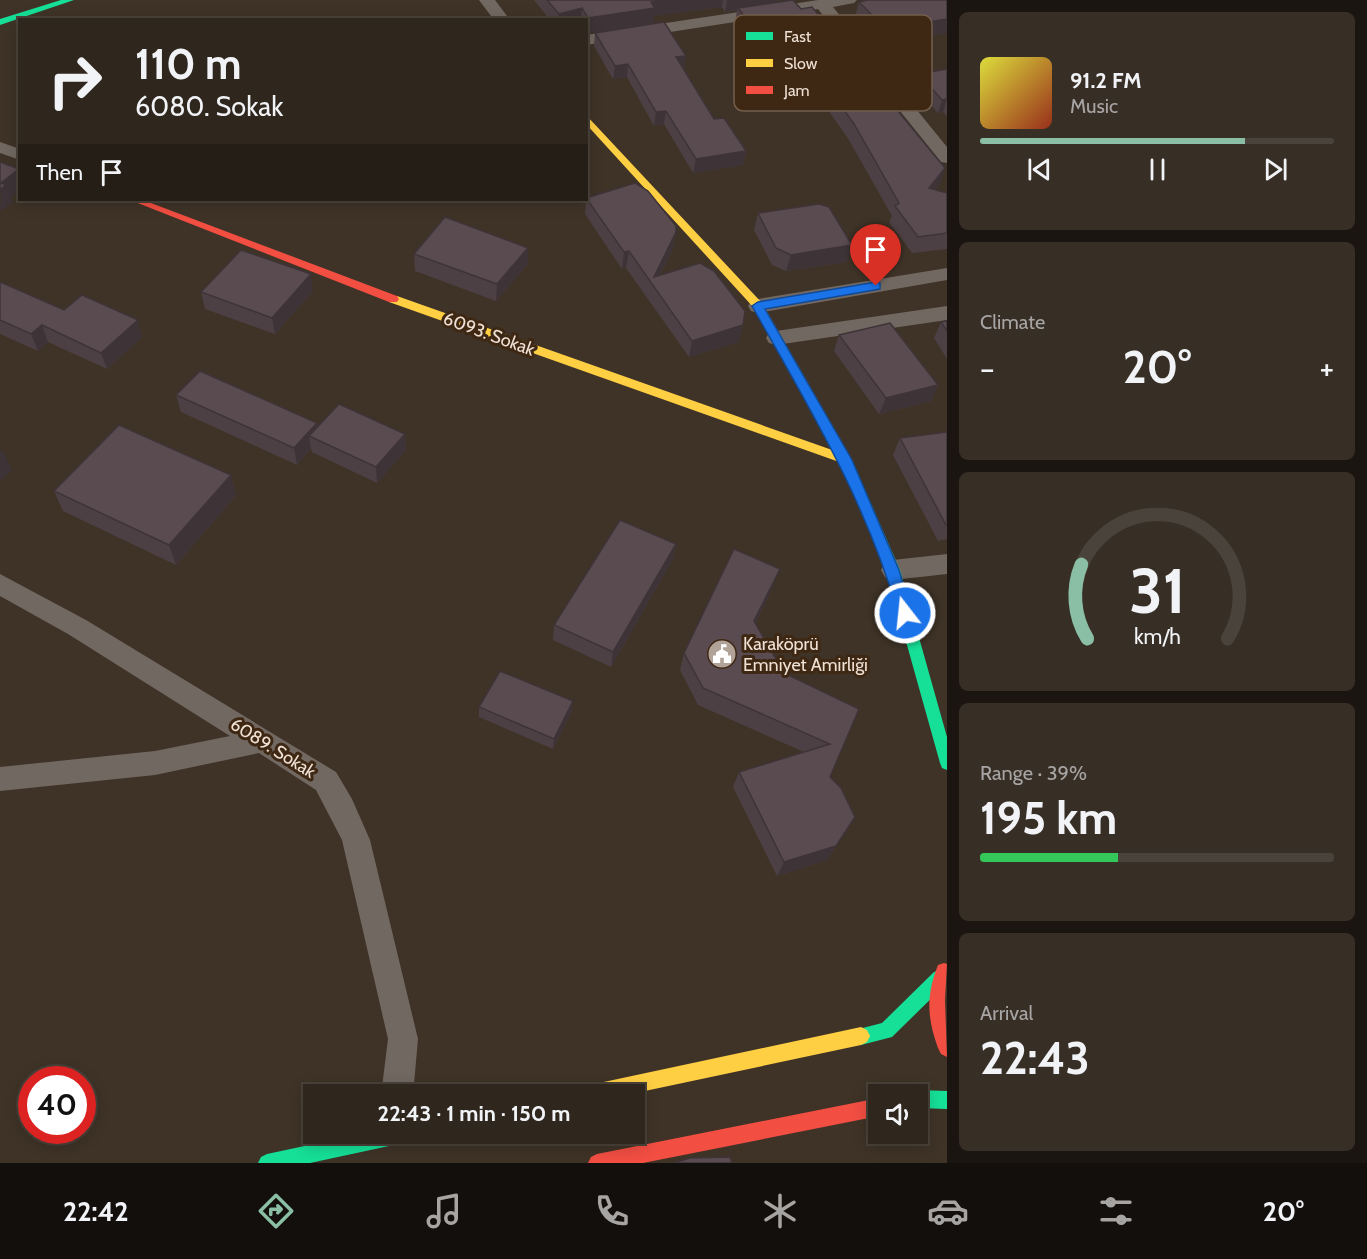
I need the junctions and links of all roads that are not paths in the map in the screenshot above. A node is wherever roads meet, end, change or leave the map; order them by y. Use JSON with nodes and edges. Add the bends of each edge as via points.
{"nodes":[{"id":1,"x":70,"y":0,"type":"edge"},
{"id":2,"x":487,"y":0,"type":"edge"},
{"id":3,"x":849,"y":0,"type":"edge"},
{"id":4,"x":823,"y":4,"type":"junction"},
{"id":5,"x":751,"y":15,"type":"edge"},
{"id":6,"x":832,"y":15,"type":"edge"},
{"id":7,"x":500,"y":18,"type":"edge"},
{"id":8,"x":734,"y":18,"type":"edge"},
{"id":9,"x":0,"y":22,"type":"edge"},
{"id":10,"x":588,"y":40,"type":"edge"},
{"id":11,"x":909,"y":111,"type":"edge"},
{"id":12,"x":588,"y":120,"type":"edge"},
{"id":13,"x":0,"y":147,"type":"edge"},
{"id":14,"x":18,"y":154,"type":"edge"},
{"id":15,"x":947,"y":158,"type":"edge"},
{"id":16,"x":138,"y":201,"type":"edge"},
{"id":17,"x":947,"y":274,"type":"edge"},
{"id":18,"x":758,"y":306,"type":"junction"},
{"id":19,"x":947,"y":314,"type":"edge"},
{"id":20,"x":776,"y":338,"type":"junction"},
{"id":21,"x":846,"y":460,"type":"junction"},
{"id":22,"x":947,"y":564,"type":"edge"},
{"id":23,"x":893,"y":570,"type":"junction"},
{"id":24,"x":0,"y":584,"type":"edge"},
{"id":25,"x":262,"y":741,"type":"junction"},
{"id":26,"x":947,"y":763,"type":"edge"},
{"id":27,"x":0,"y":779,"type":"edge"},
{"id":28,"x":944,"y":972,"type":"edge"},
{"id":29,"x":947,"y":1048,"type":"edge"},
{"id":30,"x":398,"y":1084,"type":"edge"},
{"id":31,"x":637,"y":1084,"type":"edge"},
{"id":32,"x":928,"y":1098,"type":"edge"},
{"id":33,"x":947,"y":1100,"type":"edge"},
{"id":34,"x":868,"y":1109,"type":"edge"},
{"id":35,"x":355,"y":1144,"type":"edge"},
{"id":36,"x":267,"y":1163,"type":"edge"},
{"id":37,"x":597,"y":1163,"type":"edge"}],
"edges":[{"from":1,"to":9,"type":"street"},
{"from":2,"to":7,"type":"street"},
{"from":3,"to":4,"type":"street"},
{"from":4,"to":5,"type":"street"},
{"from":4,"to":6,"type":"street"},
{"from":8,"to":10,"type":"street"},
{"from":11,"to":15,"type":"street"},
{"from":12,"to":18,"type":"street"},
{"from":13,"to":14,"type":"street"},
{"from":16,"to":21,"type":"street","name":"6093. Sokak","via":[[456,323]]},
{"from":17,"to":18,"type":"street"},
{"from":18,"to":20,"type":"street"},
{"from":19,"to":20,"type":"street"},
{"from":20,"to":21,"type":"street"},
{"from":21,"to":23,"type":"street"},
{"from":22,"to":23,"type":"street"},
{"from":23,"to":26,"type":"street"},
{"from":24,"to":25,"type":"street","name":"6089. Sokak"},
{"from":25,"to":27,"type":"street","via":[[155,763]]},
{"from":25,"to":30,"type":"street","name":"6089. Sokak","via":[[326,781],[356,840],[403,1039]]},
{"from":28,"to":29,"type":"street","via":[[935,1003],[939,1031]]},
{"from":28,"to":31,"type":"street","via":[[886,1031]]},
{"from":32,"to":33,"type":"street"},
{"from":34,"to":37,"type":"street"},
{"from":35,"to":36,"type":"street"}]}
